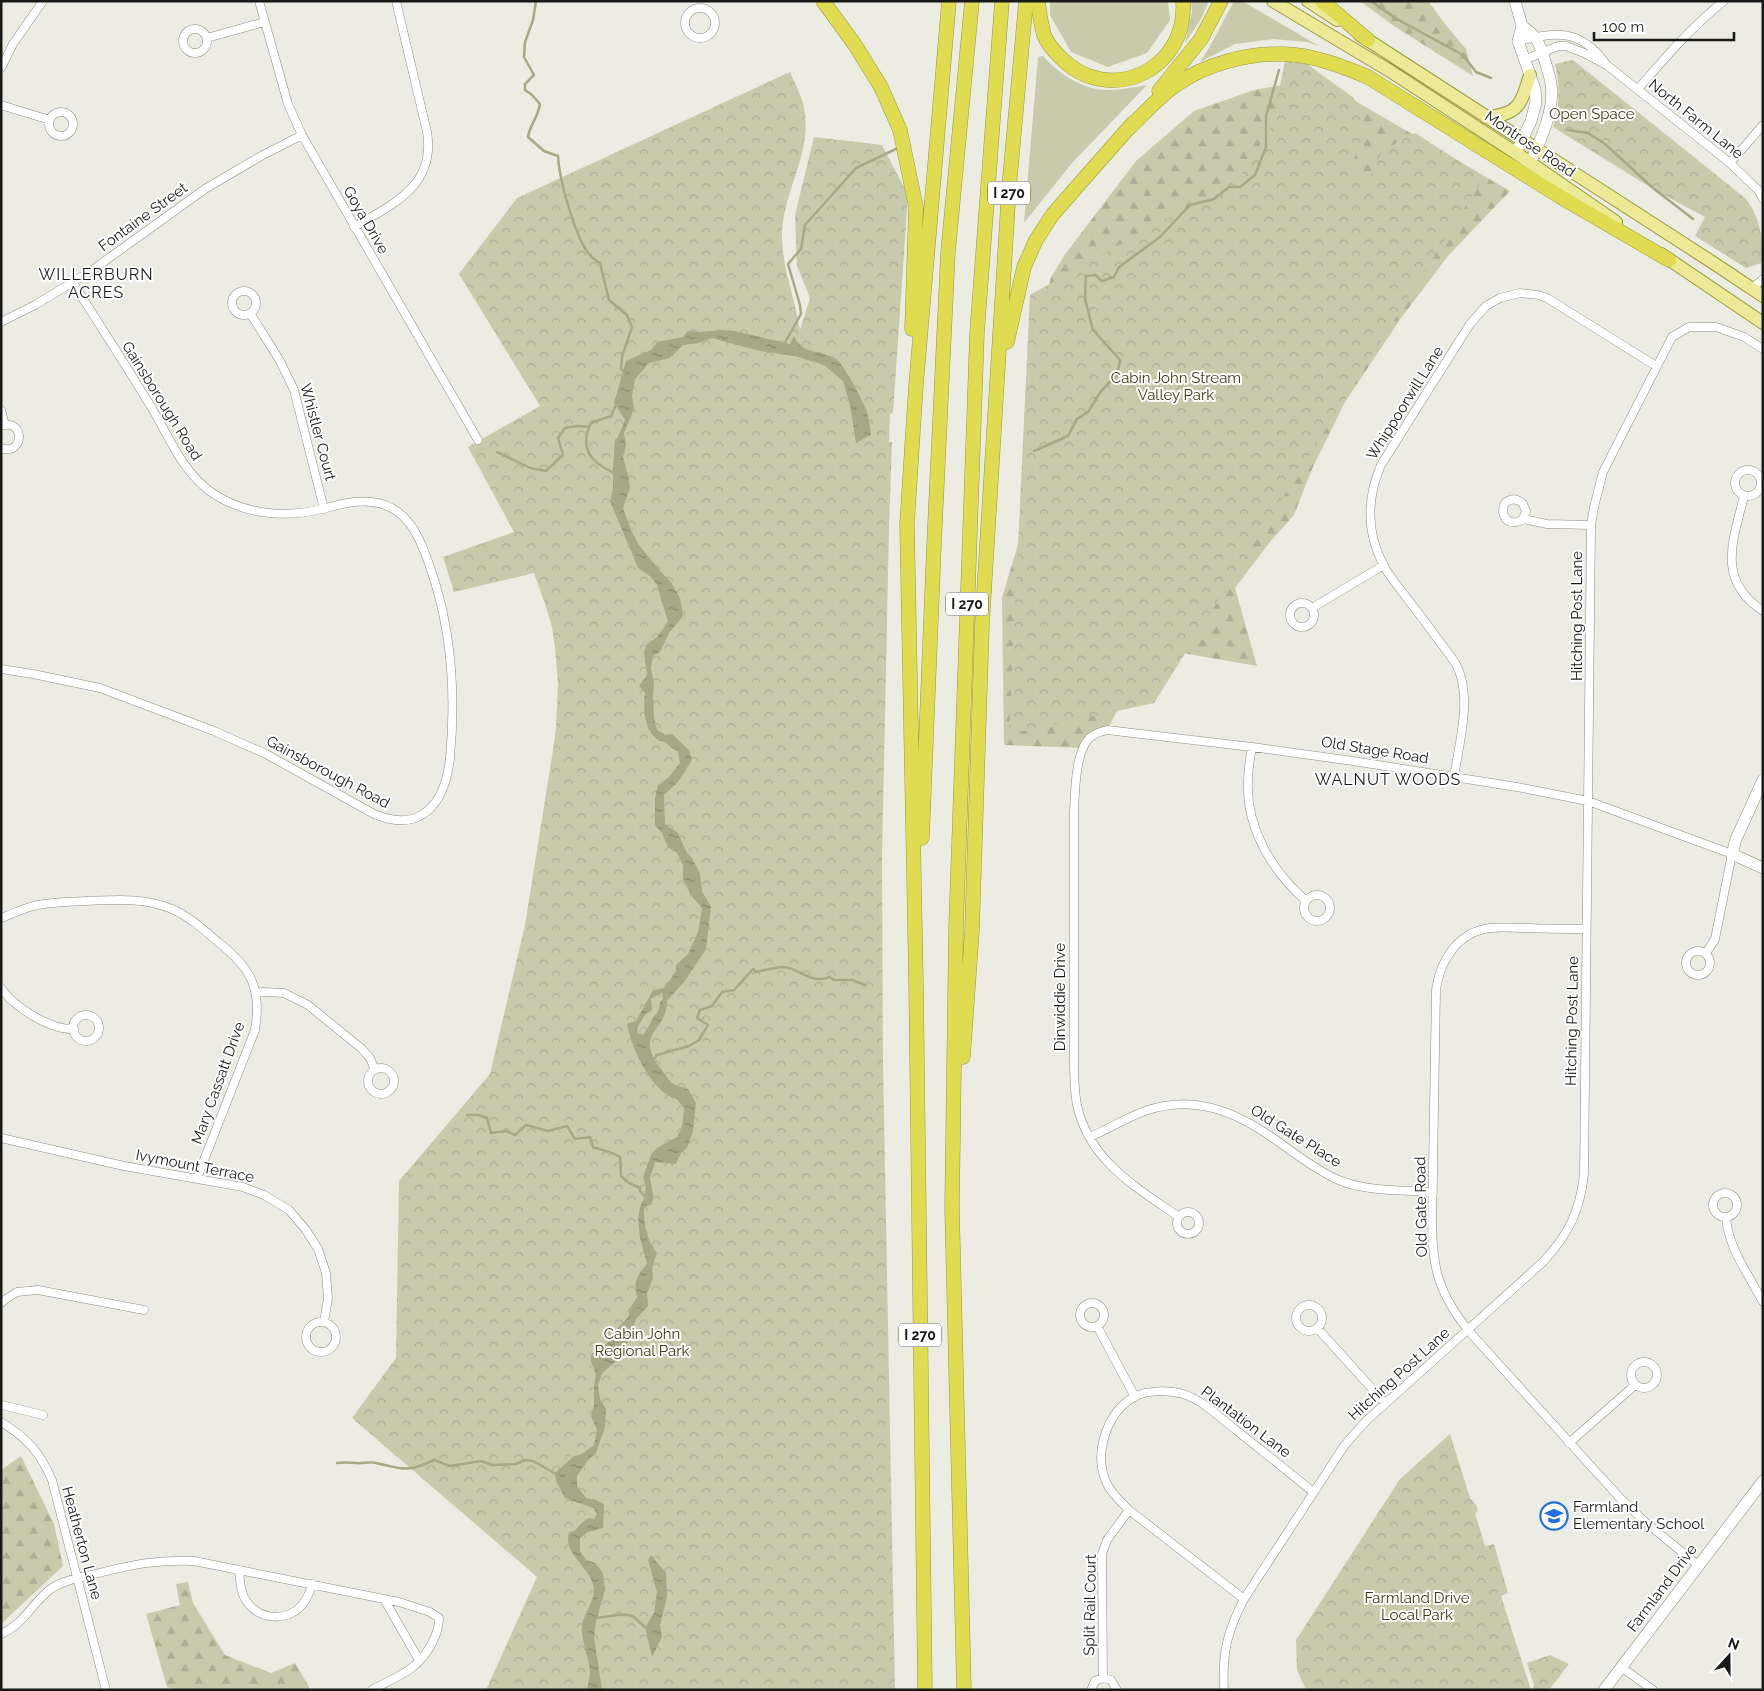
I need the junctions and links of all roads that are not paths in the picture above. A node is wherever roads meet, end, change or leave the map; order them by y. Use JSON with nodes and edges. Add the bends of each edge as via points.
{"nodes":[{"id":1,"x":43,"y":1,"type":"edge"},
{"id":2,"x":258,"y":1,"type":"edge"},
{"id":3,"x":396,"y":1,"type":"edge"},
{"id":4,"x":690,"y":1,"type":"edge"},
{"id":5,"x":823,"y":1,"type":"edge"},
{"id":6,"x":949,"y":1,"type":"edge"},
{"id":7,"x":972,"y":1,"type":"edge"},
{"id":8,"x":1002,"y":1,"type":"edge"},
{"id":9,"x":1026,"y":1,"type":"edge"},
{"id":10,"x":1038,"y":1,"type":"edge"},
{"id":11,"x":1183,"y":1,"type":"edge"},
{"id":12,"x":1221,"y":1,"type":"edge"},
{"id":13,"x":1274,"y":1,"type":"edge"},
{"id":14,"x":1308,"y":1,"type":"edge"},
{"id":15,"x":1322,"y":1,"type":"edge"},
{"id":16,"x":1515,"y":1,"type":"edge"},
{"id":17,"x":1724,"y":1,"type":"edge"},
{"id":18,"x":694,"y":10,"type":"dead end"},
{"id":19,"x":264,"y":22,"type":"junction"},
{"id":20,"x":1522,"y":26,"type":"junction"},
{"id":21,"x":1537,"y":37,"type":"junction"},
{"id":22,"x":207,"y":38,"type":"dead end"},
{"id":23,"x":1368,"y":40,"type":"junction"},
{"id":24,"x":1518,"y":41,"type":"junction"},
{"id":25,"x":1542,"y":53,"type":"junction"},
{"id":26,"x":1524,"y":60,"type":"junction"},
{"id":27,"x":1608,"y":66,"type":"junction"},
{"id":28,"x":1,"y":68,"type":"edge"},
{"id":29,"x":1530,"y":75,"type":"junction"},
{"id":30,"x":1638,"y":90,"type":"junction"},
{"id":31,"x":1,"y":105,"type":"edge"},
{"id":32,"x":1486,"y":117,"type":"junction"},
{"id":33,"x":50,"y":120,"type":"dead end"},
{"id":34,"x":1763,"y":125,"type":"edge"},
{"id":35,"x":1128,"y":129,"type":"junction"},
{"id":36,"x":302,"y":135,"type":"junction"},
{"id":37,"x":1523,"y":140,"type":"junction"},
{"id":38,"x":1537,"y":149,"type":"junction"},
{"id":39,"x":1516,"y":153,"type":"junction"},
{"id":40,"x":1530,"y":163,"type":"junction"},
{"id":41,"x":1730,"y":163,"type":"junction"},
{"id":42,"x":1763,"y":199,"type":"edge"},
{"id":43,"x":354,"y":227,"type":"junction"},
{"id":44,"x":1669,"y":260,"type":"junction"},
{"id":45,"x":1763,"y":279,"type":"edge"},
{"id":46,"x":73,"y":283,"type":"junction"},
{"id":47,"x":1751,"y":289,"type":"junction"},
{"id":48,"x":1763,"y":296,"type":"edge"},
{"id":49,"x":250,"y":313,"type":"dead end"},
{"id":50,"x":1,"y":322,"type":"edge"},
{"id":51,"x":1763,"y":323,"type":"edge"},
{"id":52,"x":1763,"y":349,"type":"edge"},
{"id":53,"x":1656,"y":366,"type":"junction"},
{"id":54,"x":916,"y":385,"type":"junction"},
{"id":55,"x":998,"y":385,"type":"junction"},
{"id":56,"x":1,"y":410,"type":"edge"},
{"id":57,"x":3,"y":426,"type":"edge"},
{"id":58,"x":478,"y":440,"type":"dead end"},
{"id":59,"x":1,"y":448,"type":"edge"},
{"id":60,"x":1744,"y":496,"type":"dead end"},
{"id":61,"x":324,"y":509,"type":"junction"},
{"id":62,"x":1523,"y":519,"type":"dead end"},
{"id":63,"x":1591,"y":525,"type":"junction"},
{"id":64,"x":1384,"y":565,"type":"junction"},
{"id":65,"x":1312,"y":608,"type":"dead end"},
{"id":66,"x":1763,"y":611,"type":"edge"},
{"id":67,"x":1,"y":669,"type":"edge"},
{"id":68,"x":1090,"y":736,"type":"joint"},
{"id":69,"x":1252,"y":747,"type":"junction"},
{"id":70,"x":1454,"y":778,"type":"junction"},
{"id":71,"x":1763,"y":780,"type":"edge"},
{"id":72,"x":1588,"y":800,"type":"junction"},
{"id":73,"x":1732,"y":854,"type":"junction"},
{"id":74,"x":1763,"y":868,"type":"edge"},
{"id":75,"x":1306,"y":901,"type":"dead end"},
{"id":76,"x":1,"y":918,"type":"edge"},
{"id":77,"x":1586,"y":930,"type":"junction"},
{"id":78,"x":1706,"y":954,"type":"dead end"},
{"id":79,"x":916,"y":981,"type":"junction"},
{"id":80,"x":1,"y":988,"type":"edge"},
{"id":81,"x":256,"y":993,"type":"junction"},
{"id":82,"x":74,"y":1029,"type":"dead end"},
{"id":83,"x":375,"y":1070,"type":"dead end"},
{"id":84,"x":1,"y":1138,"type":"edge"},
{"id":85,"x":1090,"y":1138,"type":"junction"},
{"id":86,"x":197,"y":1178,"type":"junction"},
{"id":87,"x":1433,"y":1192,"type":"junction"},
{"id":88,"x":952,"y":1208,"type":"junction"},
{"id":89,"x":1179,"y":1216,"type":"dead end"},
{"id":90,"x":1726,"y":1218,"type":"dead end"},
{"id":91,"x":1763,"y":1302,"type":"edge"},
{"id":92,"x":1,"y":1303,"type":"edge"},
{"id":93,"x":144,"y":1310,"type":"dead end"},
{"id":94,"x":324,"y":1322,"type":"junction"},
{"id":95,"x":1097,"y":1326,"type":"dead end"},
{"id":96,"x":1318,"y":1329,"type":"dead end"},
{"id":97,"x":1468,"y":1330,"type":"junction"},
{"id":98,"x":1635,"y":1385,"type":"dead end"},
{"id":99,"x":1,"y":1396,"type":"edge"},
{"id":100,"x":1135,"y":1397,"type":"junction"},
{"id":101,"x":1385,"y":1403,"type":"junction"},
{"id":102,"x":2,"y":1406,"type":"edge"},
{"id":103,"x":43,"y":1415,"type":"dead end"},
{"id":104,"x":1,"y":1422,"type":"edge"},
{"id":105,"x":1569,"y":1443,"type":"junction"},
{"id":106,"x":1763,"y":1481,"type":"edge"},
{"id":107,"x":1313,"y":1492,"type":"junction"},
{"id":108,"x":1129,"y":1510,"type":"junction"},
{"id":109,"x":1698,"y":1565,"type":"junction"},
{"id":110,"x":238,"y":1570,"type":"junction"},
{"id":111,"x":77,"y":1578,"type":"junction"},
{"id":112,"x":312,"y":1584,"type":"junction"},
{"id":113,"x":384,"y":1599,"type":"junction"},
{"id":114,"x":1244,"y":1599,"type":"junction"},
{"id":115,"x":1,"y":1634,"type":"edge"},
{"id":116,"x":420,"y":1660,"type":"junction"},
{"id":117,"x":1621,"y":1666,"type":"junction"},
{"id":118,"x":1103,"y":1678,"type":"junction"},
{"id":119,"x":106,"y":1690,"type":"edge"},
{"id":120,"x":372,"y":1690,"type":"edge"},
{"id":121,"x":925,"y":1690,"type":"edge"},
{"id":122,"x":964,"y":1690,"type":"edge"},
{"id":123,"x":1090,"y":1690,"type":"edge"},
{"id":124,"x":1117,"y":1690,"type":"edge"},
{"id":125,"x":1224,"y":1690,"type":"edge"},
{"id":126,"x":1604,"y":1690,"type":"edge"},
{"id":127,"x":1653,"y":1690,"type":"edge"}],
"edges":[{"from":1,"to":28,"type":"street","via":[[13,44]]},
{"from":2,"to":19,"type":"street","name":"Goya Drive"},
{"from":3,"to":43,"type":"street","via":[[428,132],[427,159],[408,193]]},
{"from":4,"to":18,"type":"street"},
{"from":5,"to":54,"type":"highway","via":[[881,87],[900,130],[916,207],[911,353]]},
{"from":6,"to":54,"type":"highway","number":"I 270"},
{"from":7,"to":79,"type":"highway","number":"I 270","via":[[948,252]]},
{"from":8,"to":88,"type":"highway","number":"I 270","via":[[977,334],[956,928]]},
{"from":9,"to":55,"type":"highway","number":"I 270","via":[[1009,188]]},
{"from":10,"to":11,"type":"highway","via":[[1045,36],[1055,52],[1082,74],[1109,81],[1138,75],[1169,53],[1182,28]]},
{"from":12,"to":35,"type":"highway","via":[[1201,39]]},
{"from":13,"to":39,"type":"main road","name":"Montrose Road"},
{"from":14,"to":23,"type":"main road","name":"Montrose Road"},
{"from":15,"to":23,"type":"highway"},
{"from":16,"to":20,"type":"street"},
{"from":17,"to":30,"type":"street","via":[[1680,41]]},
{"from":19,"to":22,"type":"street"},
{"from":19,"to":36,"type":"street","name":"Goya Drive","via":[[288,104]]},
{"from":20,"to":21,"type":"street"},
{"from":20,"to":24,"type":"street"},
{"from":21,"to":24,"type":"street","name":"North Farm Lane"},
{"from":21,"to":25,"type":"street"},
{"from":21,"to":27,"type":"street","name":"North Farm Lane","via":[[1561,34],[1578,39],[1596,50]]},
{"from":23,"to":32,"type":"main road","name":"Montrose Road"},
{"from":24,"to":26,"type":"street"},
{"from":25,"to":26,"type":"street","name":"North Farm Lane"},
{"from":25,"to":27,"type":"street","name":"North Farm Lane","via":[[1566,46]]},
{"from":25,"to":38,"type":"street","via":[[1551,86],[1550,104]]},
{"from":26,"to":29,"type":"street"},
{"from":27,"to":30,"type":"street","name":"North Farm Lane"},
{"from":29,"to":32,"type":"main road","via":[[1523,98],[1515,108],[1501,116]]},
{"from":29,"to":37,"type":"street","via":[[1536,102]]},
{"from":30,"to":41,"type":"street","name":"North Farm Lane"},
{"from":31,"to":33,"type":"street"},
{"from":32,"to":37,"type":"main road","name":"Montrose Road"},
{"from":34,"to":41,"type":"street"},
{"from":35,"to":44,"type":"highway","via":[[1175,86],[1196,73],[1222,64],[1284,54],[1335,64],[1368,77]]},
{"from":35,"to":55,"type":"highway","via":[[1053,214],[1036,240],[1024,267]]},
{"from":36,"to":43,"type":"street","name":"Goya Drive"},
{"from":36,"to":46,"type":"street","name":"Fontaine Street","via":[[205,189]]},
{"from":37,"to":38,"type":"main road","name":"Montrose Road"},
{"from":37,"to":39,"type":"street"},
{"from":38,"to":40,"type":"street"},
{"from":38,"to":47,"type":"main road","name":"Montrose Road"},
{"from":39,"to":40,"type":"main road","name":"Montrose Road"},
{"from":40,"to":44,"type":"main road","name":"Montrose Road"},
{"from":41,"to":42,"type":"street","name":"North Farm Lane"},
{"from":43,"to":58,"type":"street","name":"Goya Drive"},
{"from":44,"to":51,"type":"main road","name":"Montrose Road"},
{"from":45,"to":47,"type":"street"},
{"from":46,"to":50,"type":"street","name":"Fontaine Street"},
{"from":46,"to":61,"type":"street","name":"Gainsborough Road","via":[[184,465],[202,484],[223,498],[259,512],[286,514]]},
{"from":47,"to":48,"type":"main road","name":"Montrose Road"},
{"from":49,"to":61,"type":"street","name":"Whistler Court","via":[[294,390]]},
{"from":52,"to":53,"type":"street","name":"Hitching Post Lane","via":[[1744,337],[1716,327],[1689,326],[1672,336]]},
{"from":53,"to":63,"type":"street","name":"Hitching Post Lane","via":[[1603,472]]},
{"from":53,"to":64,"type":"street","name":"Whippoorwill Lane","via":[[1547,298],[1520,293],[1486,306],[1470,324],[1375,480],[1370,500],[1370,522],[1375,546]]},
{"from":54,"to":79,"type":"highway","number":"I 270","via":[[907,524]]},
{"from":55,"to":88,"type":"highway","number":"I 270","via":[[982,625],[972,931]]},
{"from":56,"to":57,"type":"street"},
{"from":57,"to":59,"type":"street","via":[[16,429],[19,437],[13,447]]},
{"from":60,"to":66,"type":"street","via":[[1730,557],[1741,592]]},
{"from":61,"to":67,"type":"street","name":"Gainsborough Road","via":[[360,501],[394,509],[416,531],[435,579],[450,655],[453,725],[449,768],[442,793],[433,806],[417,817],[408,821],[388,820],[240,742],[100,688]]},
{"from":62,"to":63,"type":"street","via":[[1546,524]]},
{"from":63,"to":72,"type":"street","name":"Hitching Post Lane"},
{"from":64,"to":65,"type":"street"},
{"from":64,"to":70,"type":"street","name":"Whippoorwill Lane","via":[[1456,664],[1463,680],[1465,702]]},
{"from":68,"to":69,"type":"street","name":"Old Stage Road","via":[[1106,730]]},
{"from":68,"to":85,"type":"street","name":"Dinwiddie Drive","via":[[1082,748],[1074,812],[1074,1084]]},
{"from":69,"to":70,"type":"street","name":"Old Stage Road"},
{"from":69,"to":75,"type":"street","via":[[1249,802],[1260,841],[1282,876]]},
{"from":70,"to":72,"type":"street","name":"Old Stage Road"},
{"from":71,"to":73,"type":"street"},
{"from":72,"to":73,"type":"street","name":"Old Stage Road"},
{"from":72,"to":77,"type":"street","name":"Hitching Post Lane"},
{"from":73,"to":74,"type":"street","name":"Old Stage Road"},
{"from":73,"to":78,"type":"street","via":[[1715,939]]},
{"from":76,"to":81,"type":"street","name":"Mary Cassatt Drive","via":[[31,906],[56,902],[136,900],[159,904],[190,919],[228,950],[246,971]]},
{"from":77,"to":87,"type":"street","name":"Old Gate Road","via":[[1490,928],[1462,940],[1447,954],[1436,990]]},
{"from":77,"to":97,"type":"street","name":"Hitching Post Lane","via":[[1584,1174],[1577,1209],[1559,1245]]},
{"from":79,"to":121,"type":"highway","number":"I 270"},
{"from":80,"to":82,"type":"street","via":[[26,1012],[61,1028]]},
{"from":81,"to":83,"type":"street","via":[[284,994],[308,1005],[361,1048]]},
{"from":81,"to":86,"type":"street","name":"Mary Cassatt Drive","via":[[255,1030]]},
{"from":84,"to":86,"type":"street","name":"Ivymount Terrace","via":[[124,1166]]},
{"from":85,"to":87,"type":"street","name":"Old Gate Place","via":[[1144,1111],[1177,1104],[1207,1106],[1252,1124],[1343,1182],[1369,1189]]},
{"from":85,"to":89,"type":"street","name":"Dinwiddie Drive","via":[[1128,1182]]},
{"from":86,"to":94,"type":"street","name":"Ivymount Terrace","via":[[243,1187],[289,1210],[318,1249],[326,1273],[328,1298]]},
{"from":87,"to":97,"type":"street","name":"Old Gate Road","via":[[1437,1274],[1451,1306]]},
{"from":88,"to":122,"type":"highway","number":"I 270"},
{"from":90,"to":91,"type":"street","via":[[1731,1242]]},
{"from":92,"to":93,"type":"street","via":[[17,1292],[38,1290]]},
{"from":94,"to":94,"type":"street","via":[[310,1326],[306,1334],[307,1344],[318,1352],[328,1351],[336,1340],[335,1330]]},
{"from":95,"to":100,"type":"street"},
{"from":96,"to":101,"type":"street"},
{"from":97,"to":101,"type":"street","name":"Hitching Post Lane"},
{"from":97,"to":105,"type":"street","name":"Old Gate Road"},
{"from":98,"to":105,"type":"street"},
{"from":99,"to":102,"type":"street"},
{"from":100,"to":107,"type":"street","name":"Plantation Lane","via":[[1176,1392],[1194,1399]]},
{"from":100,"to":108,"type":"street","via":[[1112,1419],[1104,1437],[1101,1456],[1107,1484]]},
{"from":101,"to":107,"type":"street","name":"Hitching Post Lane","via":[[1354,1432]]},
{"from":102,"to":103,"type":"street"},
{"from":104,"to":111,"type":"street","name":"Heatherton Lane","via":[[34,1447],[46,1466]]},
{"from":105,"to":109,"type":"street","name":"Old Gate Road","via":[[1644,1521]]},
{"from":106,"to":109,"type":"street","name":"Farmland Drive"},
{"from":107,"to":114,"type":"street","name":"Hitching Post Lane"},
{"from":108,"to":114,"type":"street"},
{"from":108,"to":118,"type":"street","name":"Split Rail Court","via":[[1107,1540],[1102,1554]]},
{"from":109,"to":117,"type":"street","name":"Farmland Drive"},
{"from":110,"to":111,"type":"street","via":[[171,1559]]},
{"from":110,"to":112,"type":"street"},
{"from":110,"to":112,"type":"street","via":[[244,1598],[254,1610],[270,1617],[285,1616],[297,1609],[307,1598]]},
{"from":111,"to":115,"type":"street","via":[[63,1582],[45,1594],[19,1623]]},
{"from":111,"to":119,"type":"street","name":"Heatherton Lane"},
{"from":112,"to":113,"type":"street"},
{"from":113,"to":116,"type":"street"},
{"from":113,"to":116,"type":"street","via":[[411,1605],[439,1618],[435,1637]]},
{"from":114,"to":125,"type":"street","name":"Hitching Post Lane","via":[[1226,1645]]},
{"from":116,"to":120,"type":"street"},
{"from":117,"to":126,"type":"street","name":"Farmland Drive"},
{"from":117,"to":127,"type":"street"},
{"from":118,"to":123,"type":"street","name":"Split Rail Court","via":[[1095,1681]]},
{"from":118,"to":124,"type":"street","name":"Split Rail Court","via":[[1111,1680]]}]}
